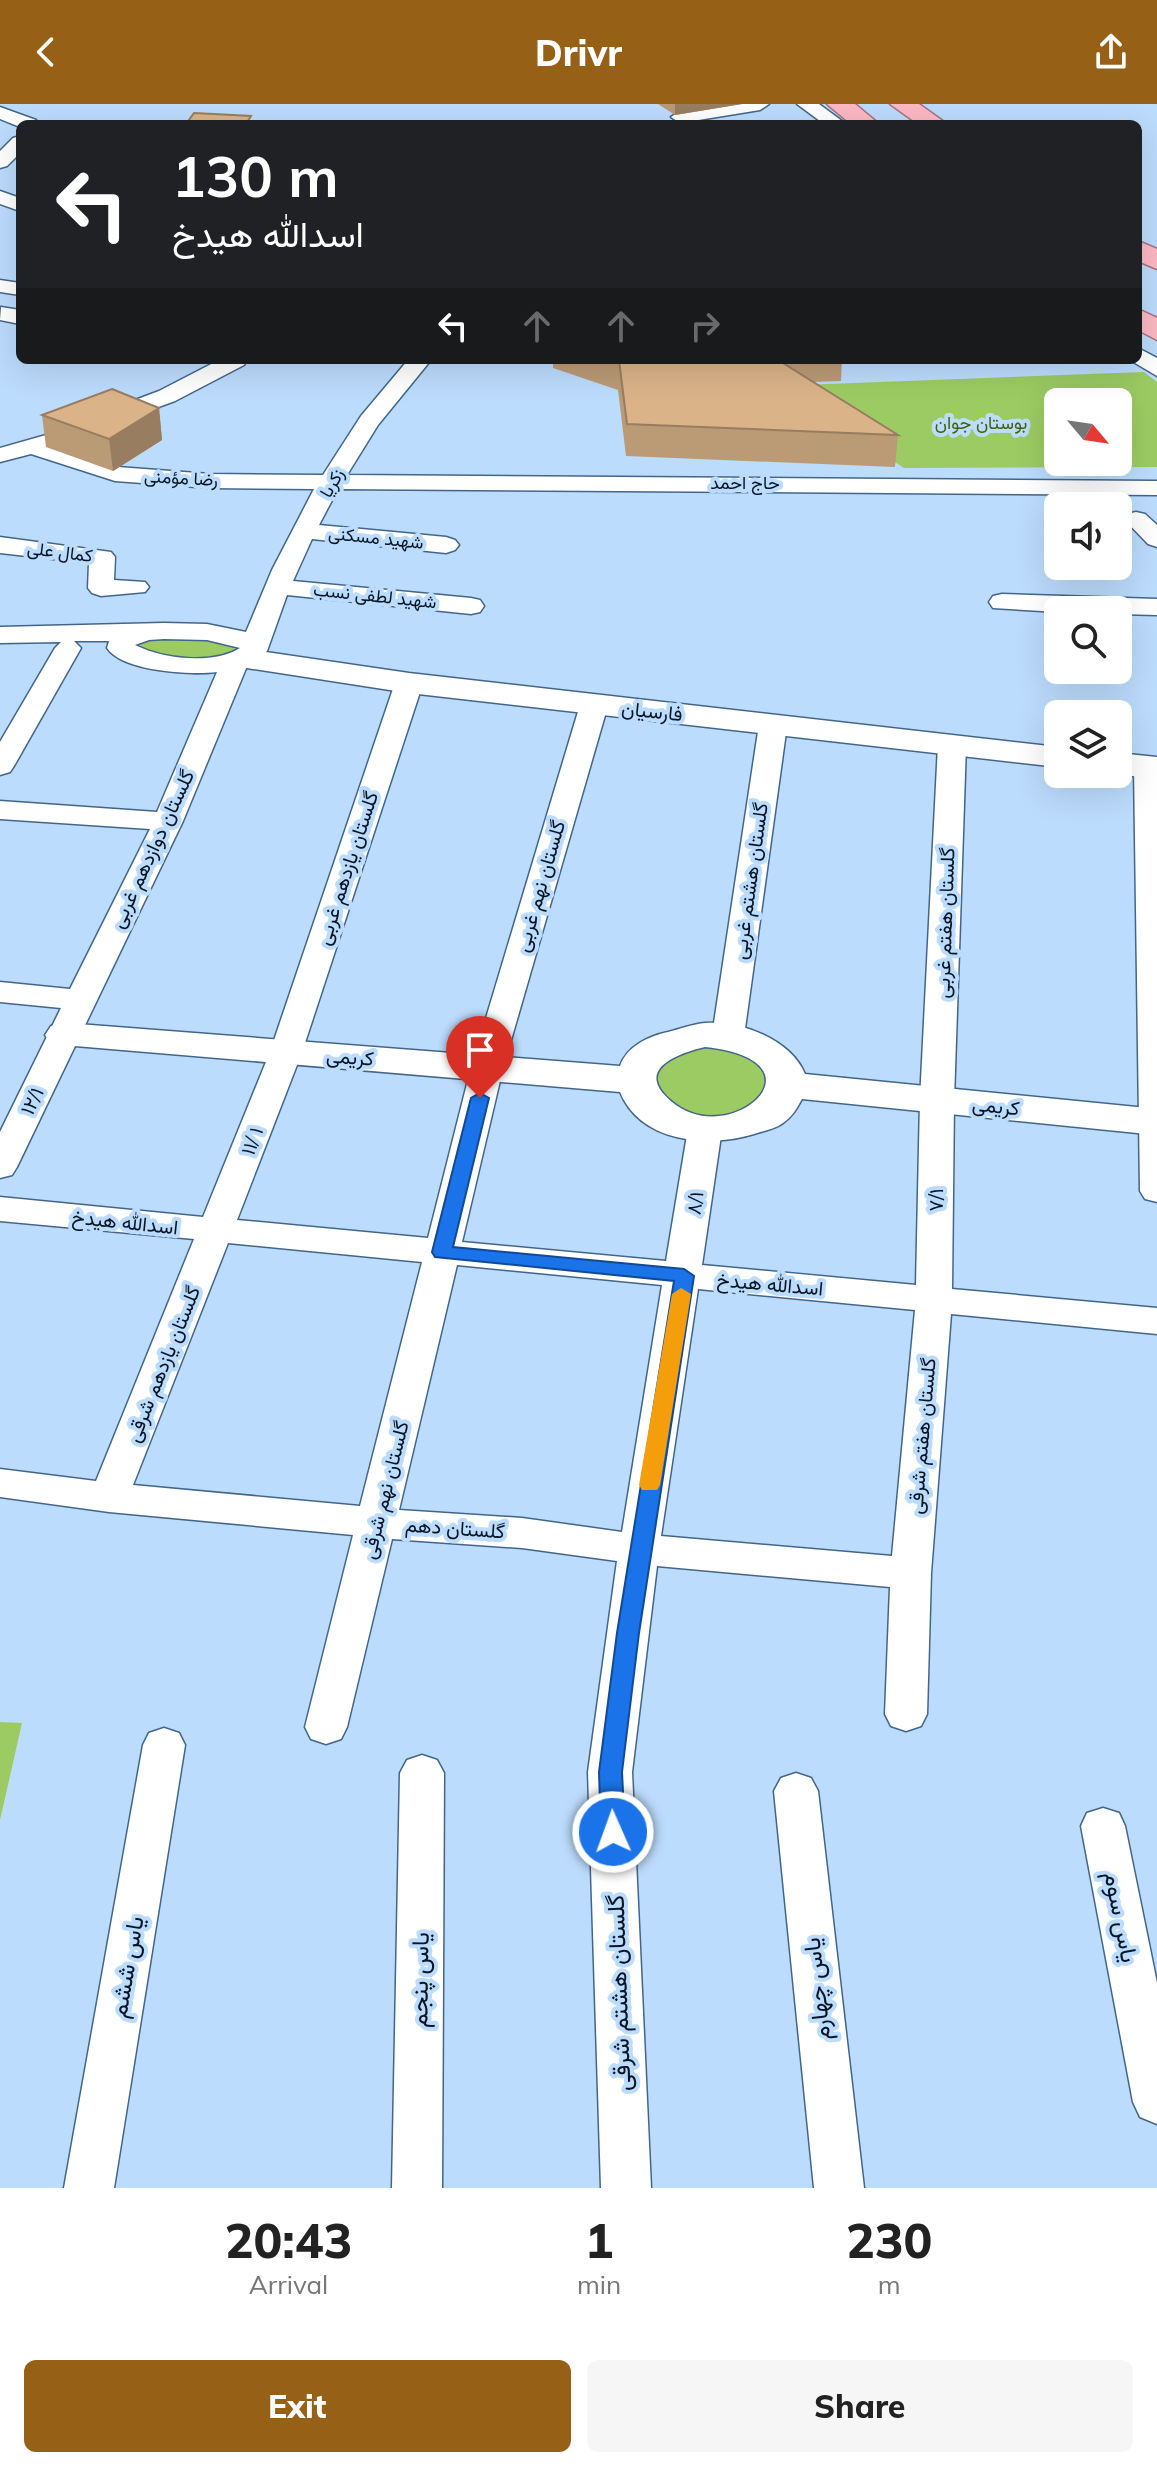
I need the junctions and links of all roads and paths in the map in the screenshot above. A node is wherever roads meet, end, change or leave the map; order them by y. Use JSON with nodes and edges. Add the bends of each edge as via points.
{"nodes":[{"id":1,"x":760,"y":104,"type":"edge"},
{"id":2,"x":806,"y":104,"type":"edge"},
{"id":3,"x":839,"y":104,"type":"edge"},
{"id":4,"x":902,"y":104,"type":"edge"},
{"id":5,"x":680,"y":117,"type":"dead end"},
{"id":6,"x":831,"y":120,"type":"edge"},
{"id":7,"x":861,"y":120,"type":"edge"},
{"id":8,"x":928,"y":120,"type":"edge"},
{"id":9,"x":16,"y":146,"type":"edge"},
{"id":10,"x":0,"y":162,"type":"edge"},
{"id":11,"x":228,"y":364,"type":"edge"},
{"id":12,"x":416,"y":364,"type":"edge"},
{"id":13,"x":34,"y":447,"type":"junction"},
{"id":14,"x":0,"y":455,"type":"edge"},
{"id":15,"x":332,"y":480,"type":"junction"},
{"id":16,"x":1157,"y":488,"type":"edge"},
{"id":17,"x":1136,"y":519,"type":"dead end"},
{"id":18,"x":305,"y":531,"type":"junction"},
{"id":19,"x":1157,"y":539,"type":"edge"},
{"id":20,"x":0,"y":545,"type":"edge"},
{"id":21,"x":446,"y":545,"type":"dead end"},
{"id":22,"x":136,"y":587,"type":"dead end"},
{"id":23,"x":279,"y":587,"type":"junction"},
{"id":24,"x":1002,"y":602,"type":"dead end"},
{"id":25,"x":471,"y":606,"type":"dead end"},
{"id":26,"x":1157,"y":607,"type":"edge"},
{"id":27,"x":0,"y":637,"type":"edge"},
{"id":28,"x":138,"y":644,"type":"junction"},
{"id":29,"x":245,"y":644,"type":"junction"},
{"id":30,"x":68,"y":648,"type":"junction"},
{"id":31,"x":409,"y":683,"type":"junction"},
{"id":32,"x":594,"y":705,"type":"junction"},
{"id":33,"x":773,"y":725,"type":"junction"},
{"id":34,"x":1044,"y":734,"type":"edge"},
{"id":35,"x":952,"y":745,"type":"junction"},
{"id":36,"x":1044,"y":755,"type":"edge"},
{"id":37,"x":1145,"y":762,"type":"edge"},
{"id":38,"x":0,"y":766,"type":"edge"},
{"id":39,"x":0,"y":810,"type":"edge"},
{"id":40,"x":168,"y":821,"type":"junction"},
{"id":41,"x":0,"y":992,"type":"edge"},
{"id":42,"x":73,"y":1017,"type":"junction"},
{"id":43,"x":728,"y":1036,"type":"junction"},
{"id":44,"x":286,"y":1052,"type":"junction"},
{"id":45,"x":487,"y":1068,"type":"junction"},
{"id":46,"x":634,"y":1080,"type":"junction"},
{"id":47,"x":787,"y":1085,"type":"junction"},
{"id":48,"x":937,"y":1100,"type":"junction"},
{"id":49,"x":1156,"y":1122,"type":"edge"},
{"id":50,"x":705,"y":1129,"type":"junction"},
{"id":51,"x":0,"y":1167,"type":"edge"},
{"id":52,"x":1157,"y":1191,"type":"edge"},
{"id":53,"x":0,"y":1209,"type":"edge"},
{"id":54,"x":217,"y":1231,"type":"junction"},
{"id":55,"x":442,"y":1252,"type":"junction"},
{"id":56,"x":684,"y":1276,"type":"junction"},
{"id":57,"x":934,"y":1300,"type":"junction"},
{"id":58,"x":1157,"y":1321,"type":"edge"},
{"id":59,"x":0,"y":1483,"type":"edge"},
{"id":60,"x":109,"y":1497,"type":"junction"},
{"id":61,"x":378,"y":1523,"type":"junction"},
{"id":62,"x":639,"y":1549,"type":"junction"},
{"id":63,"x":911,"y":1573,"type":"junction"},
{"id":64,"x":906,"y":1714,"type":"dead end"},
{"id":65,"x":326,"y":1727,"type":"dead end"},
{"id":66,"x":164,"y":1745,"type":"dead end"},
{"id":67,"x":422,"y":1773,"type":"dead end"},
{"id":68,"x":796,"y":1791,"type":"dead end"},
{"id":69,"x":1103,"y":1826,"type":"dead end"},
{"id":70,"x":1157,"y":2102,"type":"edge"},
{"id":71,"x":89,"y":2188,"type":"edge"},
{"id":72,"x":417,"y":2188,"type":"edge"},
{"id":73,"x":626,"y":2188,"type":"edge"},
{"id":74,"x":839,"y":2188,"type":"edge"}],
"edges":[{"from":1,"to":5,"type":"street"},
{"from":2,"to":6,"type":"street"},
{"from":3,"to":7,"type":"highway"},
{"from":4,"to":8,"type":"highway"},
{"from":9,"to":10,"type":"street"},
{"from":11,"to":13,"type":"street","via":[[167,396]]},
{"from":12,"to":15,"type":"street","name":"زکریا","via":[[392,388]]},
{"from":13,"to":14,"type":"street"},
{"from":13,"to":15,"type":"street","name":"رضا مؤمنی","via":[[115,474],[210,481]]},
{"from":15,"to":16,"type":"street","name":"حاج احمد"},
{"from":15,"to":18,"type":"street","name":"زکریا"},
{"from":17,"to":19,"type":"street"},
{"from":18,"to":21,"type":"street","name":"شهید مسکنی"},
{"from":18,"to":23,"type":"street","name":"زکریا"},
{"from":20,"to":22,"type":"street","name":"کمال علی","via":[[102,557],[101,588]]},
{"from":23,"to":25,"type":"street","name":"شهید لطفی نسب"},
{"from":23,"to":29,"type":"street","name":"زکریا"},
{"from":24,"to":26,"type":"street"},
{"from":27,"to":28,"type":"street"},
{"from":27,"to":30,"type":"street"},
{"from":28,"to":29,"type":"street","via":[[186,664]]},
{"from":28,"to":30,"type":"street"},
{"from":29,"to":31,"type":"street","name":"فارسیان"},
{"from":29,"to":34,"type":"street","name":"فارسیان"},
{"from":29,"to":40,"type":"street","name":"گلستان دوازدهم غربی"},
{"from":30,"to":38,"type":"street"},
{"from":31,"to":32,"type":"street","name":"فارسیان"},
{"from":31,"to":44,"type":"street","name":"گلستان یازدهم غربی"},
{"from":32,"to":33,"type":"street","name":"فارسیان"},
{"from":32,"to":45,"type":"street","name":"گلستان نهم غربی"},
{"from":33,"to":35,"type":"street","name":"فارسیان"},
{"from":33,"to":43,"type":"street","name":"گلستان هشتم غربی"},
{"from":35,"to":36,"type":"street","name":"فارسیان"},
{"from":35,"to":48,"type":"street","name":"گلستان هفتم غربی"},
{"from":37,"to":49,"type":"street"},
{"from":39,"to":40,"type":"street"},
{"from":40,"to":42,"type":"street","name":"گلستان دوازدهم غربی"},
{"from":41,"to":42,"type":"street"},
{"from":42,"to":44,"type":"street","name":"کریمی"},
{"from":42,"to":51,"type":"street","name":"۱۲/۱"},
{"from":43,"to":46,"type":"street","via":[[683,1037],[664,1044],[648,1054]]},
{"from":43,"to":47,"type":"street","via":[[770,1054],[783,1069]]},
{"from":44,"to":45,"type":"street","name":"کریمی"},
{"from":44,"to":54,"type":"street","name":"۱۱/ ۱"},
{"from":45,"to":46,"type":"street","name":"کریمی"},
{"from":45,"to":55,"type":"street","name":"گلستان نهم غربی"},
{"from":46,"to":50,"type":"street","via":[[652,1112],[672,1123]]},
{"from":47,"to":48,"type":"street","name":"کریمی"},
{"from":47,"to":50,"type":"street","via":[[782,1101],[768,1115],[748,1125]]},
{"from":48,"to":49,"type":"street","name":"کریمی"},
{"from":48,"to":57,"type":"street","name":"۷/۱"},
{"from":49,"to":52,"type":"street"},
{"from":50,"to":56,"type":"street","name":"۸/۱"},
{"from":53,"to":54,"type":"street","name":"اسدالله هیدخ"},
{"from":54,"to":55,"type":"street","name":"اسدالله هیدخ"},
{"from":54,"to":60,"type":"street","name":"گلستان یازدهم شرقی"},
{"from":55,"to":56,"type":"street","name":"اسدالله هیدخ"},
{"from":55,"to":61,"type":"street","name":"گلستان نهم شرقی"},
{"from":56,"to":57,"type":"street","name":"اسدالله هیدخ"},
{"from":56,"to":62,"type":"street","name":"گلستان هشتم شرقی"},
{"from":57,"to":58,"type":"street","name":"اسدالله هیدخ"},
{"from":57,"to":63,"type":"street","name":"گلستان هفتم شرقی"},
{"from":59,"to":60,"type":"street","name":"گلستان دهم"},
{"from":60,"to":61,"type":"street","name":"گلستان دهم"},
{"from":61,"to":62,"type":"street","name":"گلستان دهم","via":[[522,1533]]},
{"from":61,"to":65,"type":"street","name":"گلستان نهم شرقی"},
{"from":62,"to":63,"type":"street","name":"گلستان دهم"},
{"from":62,"to":73,"type":"street","name":"گلستان هشتم شرقی","via":[[610,1772]]},
{"from":63,"to":64,"type":"street","name":"گلستان هفتم شرقی"},
{"from":66,"to":71,"type":"street","name":"یاس ششم"},
{"from":67,"to":72,"type":"street","name":"یاس پنجم"},
{"from":68,"to":74,"type":"street","name":"یاس چهارم"},
{"from":69,"to":70,"type":"street","name":"یاس سوم"}]}
